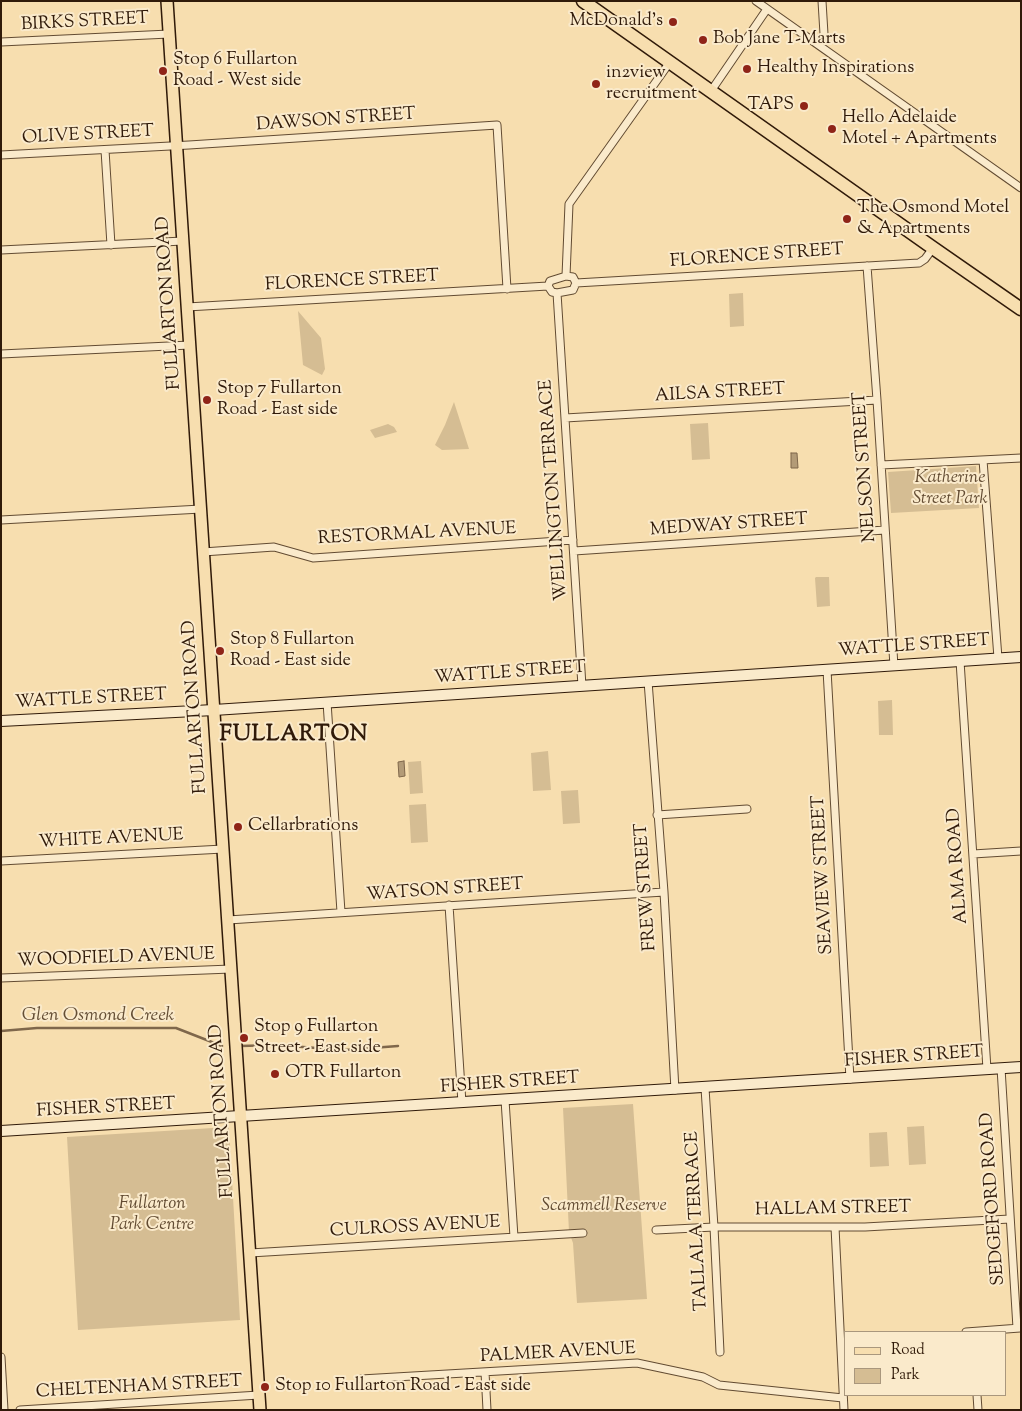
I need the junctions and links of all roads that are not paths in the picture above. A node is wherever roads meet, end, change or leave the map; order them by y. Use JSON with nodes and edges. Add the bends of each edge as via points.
{"nodes":[{"id":1,"x":167,"y":1,"type":"edge"},
{"id":2,"x":583,"y":1,"type":"edge"},
{"id":3,"x":756,"y":1,"type":"edge"},
{"id":4,"x":822,"y":1,"type":"edge"},
{"id":5,"x":767,"y":9,"type":"junction"},
{"id":6,"x":169,"y":34,"type":"junction"},
{"id":7,"x":1,"y":42,"type":"edge"},
{"id":8,"x":819,"y":45,"type":"junction"},
{"id":9,"x":670,"y":62,"type":"junction"},
{"id":10,"x":711,"y":91,"type":"junction"},
{"id":11,"x":177,"y":146,"type":"junction"},
{"id":12,"x":104,"y":150,"type":"junction"},
{"id":13,"x":1,"y":155,"type":"edge"},
{"id":14,"x":1021,"y":188,"type":"edge"},
{"id":15,"x":183,"y":241,"type":"junction"},
{"id":16,"x":111,"y":245,"type":"junction"},
{"id":17,"x":933,"y":248,"type":"junction"},
{"id":18,"x":1,"y":250,"type":"edge"},
{"id":19,"x":867,"y":266,"type":"junction"},
{"id":20,"x":566,"y":276,"type":"junction"},
{"id":21,"x":576,"y":284,"type":"junction"},
{"id":22,"x":548,"y":286,"type":"junction"},
{"id":23,"x":506,"y":289,"type":"junction"},
{"id":24,"x":557,"y":293,"type":"junction"},
{"id":25,"x":187,"y":307,"type":"junction"},
{"id":26,"x":1021,"y":308,"type":"edge"},
{"id":27,"x":190,"y":345,"type":"junction"},
{"id":28,"x":1,"y":354,"type":"edge"},
{"id":29,"x":877,"y":400,"type":"junction"},
{"id":30,"x":565,"y":418,"type":"junction"},
{"id":31,"x":1021,"y":458,"type":"edge"},
{"id":32,"x":983,"y":460,"type":"junction"},
{"id":33,"x":881,"y":466,"type":"junction"},
{"id":34,"x":201,"y":509,"type":"junction"},
{"id":35,"x":1,"y":520,"type":"edge"},
{"id":36,"x":885,"y":530,"type":"junction"},
{"id":37,"x":573,"y":540,"type":"junction"},
{"id":38,"x":574,"y":551,"type":"junction"},
{"id":39,"x":204,"y":552,"type":"junction"},
{"id":40,"x":1021,"y":657,"type":"edge"},
{"id":41,"x":998,"y":658,"type":"junction"},
{"id":42,"x":960,"y":661,"type":"junction"},
{"id":43,"x":894,"y":666,"type":"junction"},
{"id":44,"x":827,"y":670,"type":"junction"},
{"id":45,"x":648,"y":682,"type":"junction"},
{"id":46,"x":582,"y":686,"type":"junction"},
{"id":47,"x":327,"y":702,"type":"junction"},
{"id":48,"x":214,"y":710,"type":"junction"},
{"id":49,"x":1,"y":721,"type":"edge"},
{"id":50,"x":747,"y":809,"type":"dead end"},
{"id":51,"x":657,"y":815,"type":"junction"},
{"id":52,"x":223,"y":849,"type":"junction"},
{"id":53,"x":1021,"y":851,"type":"edge"},
{"id":54,"x":973,"y":854,"type":"junction"},
{"id":55,"x":1,"y":860,"type":"edge"},
{"id":56,"x":664,"y":892,"type":"junction"},
{"id":57,"x":449,"y":905,"type":"junction"},
{"id":58,"x":341,"y":912,"type":"junction"},
{"id":59,"x":228,"y":920,"type":"junction"},
{"id":60,"x":231,"y":969,"type":"junction"},
{"id":61,"x":1,"y":978,"type":"edge"},
{"id":62,"x":1001,"y":1068,"type":"junction"},
{"id":63,"x":1021,"y":1068,"type":"edge"},
{"id":64,"x":987,"y":1069,"type":"junction"},
{"id":65,"x":850,"y":1079,"type":"junction"},
{"id":66,"x":705,"y":1088,"type":"junction"},
{"id":67,"x":675,"y":1090,"type":"junction"},
{"id":68,"x":505,"y":1100,"type":"junction"},
{"id":69,"x":462,"y":1103,"type":"junction"},
{"id":70,"x":241,"y":1117,"type":"junction"},
{"id":71,"x":1,"y":1131,"type":"edge"},
{"id":72,"x":1010,"y":1219,"type":"junction"},
{"id":73,"x":714,"y":1226,"type":"junction"},
{"id":74,"x":835,"y":1226,"type":"junction"},
{"id":75,"x":656,"y":1230,"type":"dead end"},
{"id":76,"x":583,"y":1233,"type":"dead end"},
{"id":77,"x":514,"y":1237,"type":"junction"},
{"id":78,"x":250,"y":1253,"type":"junction"},
{"id":79,"x":1019,"y":1328,"type":"edge"},
{"id":80,"x":984,"y":1331,"type":"edge"},
{"id":81,"x":720,"y":1352,"type":"dead end"},
{"id":82,"x":1,"y":1357,"type":"edge"},
{"id":83,"x":485,"y":1372,"type":"junction"},
{"id":84,"x":361,"y":1379,"type":"dead end"},
{"id":85,"x":259,"y":1395,"type":"junction"},
{"id":86,"x":977,"y":1396,"type":"edge"},
{"id":87,"x":843,"y":1398,"type":"junction"},
{"id":88,"x":4,"y":1410,"type":"edge"},
{"id":89,"x":20,"y":1410,"type":"edge"},
{"id":90,"x":260,"y":1410,"type":"edge"},
{"id":91,"x":487,"y":1410,"type":"edge"},
{"id":92,"x":844,"y":1410,"type":"edge"},
{"id":93,"x":978,"y":1410,"type":"edge"}],
"edges":[{"from":1,"to":6,"type":"main road","name":"FULLARTON ROAD"},
{"from":2,"to":9,"type":"highway"},
{"from":3,"to":5,"type":"street"},
{"from":4,"to":8,"type":"street","via":[[824,34]]},
{"from":5,"to":8,"type":"street"},
{"from":5,"to":10,"type":"street"},
{"from":6,"to":7,"type":"street","name":"BIRKS STREET"},
{"from":6,"to":11,"type":"main road","name":"FULLARTON ROAD"},
{"from":8,"to":14,"type":"street"},
{"from":9,"to":10,"type":"highway"},
{"from":9,"to":20,"type":"street","via":[[569,204]]},
{"from":10,"to":17,"type":"highway"},
{"from":11,"to":12,"type":"street","name":"OLIVE STREET"},
{"from":11,"to":15,"type":"main road","name":"FULLARTON ROAD"},
{"from":11,"to":23,"type":"street","name":"DAWSON STREET","via":[[497,125]]},
{"from":12,"to":13,"type":"street","name":"OLIVE STREET"},
{"from":12,"to":16,"type":"street"},
{"from":15,"to":16,"type":"street"},
{"from":15,"to":25,"type":"main road","name":"FULLARTON ROAD"},
{"from":16,"to":18,"type":"street"},
{"from":17,"to":19,"type":"street","name":"FLORENCE STREET","via":[[919,263]]},
{"from":17,"to":26,"type":"highway"},
{"from":19,"to":21,"type":"street","name":"FLORENCE STREET"},
{"from":19,"to":29,"type":"street","name":"NELSON STREET"},
{"from":20,"to":21,"type":"street","via":[[572,277]]},
{"from":20,"to":22,"type":"street","via":[[550,281]]},
{"from":21,"to":24,"type":"street","via":[[573,290]]},
{"from":22,"to":23,"type":"street","name":"FLORENCE STREET"},
{"from":22,"to":24,"type":"street"},
{"from":23,"to":25,"type":"street","name":"FLORENCE STREET"},
{"from":24,"to":30,"type":"street","name":"WELLINGTON TERRACE"},
{"from":25,"to":27,"type":"main road","name":"FULLARTON ROAD"},
{"from":27,"to":28,"type":"street"},
{"from":27,"to":34,"type":"main road","name":"FULLARTON ROAD"},
{"from":29,"to":30,"type":"street","name":"AILSA STREET"},
{"from":29,"to":33,"type":"street","name":"NELSON STREET"},
{"from":30,"to":37,"type":"street","name":"WELLINGTON TERRACE"},
{"from":31,"to":32,"type":"street"},
{"from":32,"to":33,"type":"street"},
{"from":32,"to":41,"type":"street"},
{"from":33,"to":36,"type":"street","name":"NELSON STREET"},
{"from":34,"to":35,"type":"street"},
{"from":34,"to":39,"type":"main road","name":"FULLARTON ROAD"},
{"from":36,"to":38,"type":"street","name":"MEDWAY STREET"},
{"from":36,"to":43,"type":"street","name":"NELSON STREET"},
{"from":37,"to":38,"type":"street","name":"WELLINGTON TERRACE"},
{"from":37,"to":39,"type":"street","name":"RESTORMAL AVENUE","via":[[313,558],[274,547]]},
{"from":38,"to":46,"type":"street","name":"WELLINGTON TERRACE"},
{"from":39,"to":48,"type":"main road","name":"FULLARTON ROAD"},
{"from":40,"to":41,"type":"street","name":"WATTLE STREET"},
{"from":41,"to":42,"type":"street","name":"WATTLE STREET"},
{"from":42,"to":43,"type":"street","name":"WATTLE STREET"},
{"from":42,"to":54,"type":"street","name":"ALMA ROAD"},
{"from":43,"to":44,"type":"street","name":"WATTLE STREET"},
{"from":44,"to":45,"type":"street","name":"WATTLE STREET"},
{"from":44,"to":65,"type":"street","name":"SEAVIEW STREET"},
{"from":45,"to":46,"type":"street","name":"WATTLE STREET"},
{"from":45,"to":51,"type":"street","name":"FREW STREET"},
{"from":46,"to":47,"type":"street","name":"WATTLE STREET"},
{"from":47,"to":48,"type":"street","name":"WATTLE STREET"},
{"from":47,"to":58,"type":"street"},
{"from":48,"to":49,"type":"street","name":"WATTLE STREET"},
{"from":48,"to":52,"type":"main road","name":"FULLARTON ROAD"},
{"from":50,"to":51,"type":"street"},
{"from":51,"to":56,"type":"street","name":"FREW STREET"},
{"from":52,"to":55,"type":"street","name":"WHITE AVENUE"},
{"from":52,"to":59,"type":"main road","name":"FULLARTON ROAD"},
{"from":53,"to":54,"type":"street"},
{"from":54,"to":64,"type":"street","name":"ALMA ROAD"},
{"from":56,"to":57,"type":"street","name":"WATSON STREET"},
{"from":56,"to":67,"type":"street","name":"FREW STREET"},
{"from":57,"to":58,"type":"street","name":"WATSON STREET"},
{"from":57,"to":69,"type":"street"},
{"from":58,"to":59,"type":"street","name":"WATSON STREET"},
{"from":59,"to":60,"type":"main road","name":"FULLARTON ROAD"},
{"from":60,"to":61,"type":"street","name":"WOODFIELD AVENUE"},
{"from":60,"to":70,"type":"main road","name":"FULLARTON ROAD"},
{"from":62,"to":63,"type":"street","name":"FISHER STREET"},
{"from":62,"to":64,"type":"street","name":"FISHER STREET"},
{"from":62,"to":72,"type":"street","name":"SEDGEFORD ROAD"},
{"from":64,"to":65,"type":"street","name":"FISHER STREET"},
{"from":65,"to":66,"type":"street","name":"FISHER STREET"},
{"from":66,"to":67,"type":"street","name":"FISHER STREET"},
{"from":66,"to":73,"type":"street","name":"TALLALA TERRACE"},
{"from":67,"to":68,"type":"street","name":"FISHER STREET"},
{"from":68,"to":69,"type":"street","name":"FISHER STREET"},
{"from":68,"to":77,"type":"street"},
{"from":69,"to":70,"type":"street","name":"FISHER STREET"},
{"from":70,"to":71,"type":"street","name":"FISHER STREET"},
{"from":70,"to":78,"type":"main road","name":"FULLARTON ROAD"},
{"from":72,"to":74,"type":"street","name":"HALLAM STREET"},
{"from":72,"to":79,"type":"street","name":"SEDGEFORD ROAD"},
{"from":73,"to":74,"type":"street","name":"HALLAM STREET"},
{"from":73,"to":75,"type":"street","name":"HALLAM STREET"},
{"from":73,"to":81,"type":"street","name":"TALLALA TERRACE"},
{"from":74,"to":87,"type":"street"},
{"from":76,"to":77,"type":"street","name":"CULROSS AVENUE"},
{"from":77,"to":78,"type":"street","name":"CULROSS AVENUE"},
{"from":78,"to":85,"type":"main road","name":"FULLARTON ROAD"},
{"from":79,"to":80,"type":"street"},
{"from":82,"to":88,"type":"street"},
{"from":83,"to":84,"type":"street","name":"PALMER AVENUE"},
{"from":83,"to":87,"type":"street","name":"PALMER AVENUE","via":[[637,1363],[703,1377],[719,1385]]},
{"from":83,"to":91,"type":"street"},
{"from":85,"to":89,"type":"street","name":"CHELTENHAM STREET"},
{"from":85,"to":90,"type":"main road","name":"FULLARTON ROAD"},
{"from":86,"to":93,"type":"street"},
{"from":87,"to":92,"type":"street"}]}
